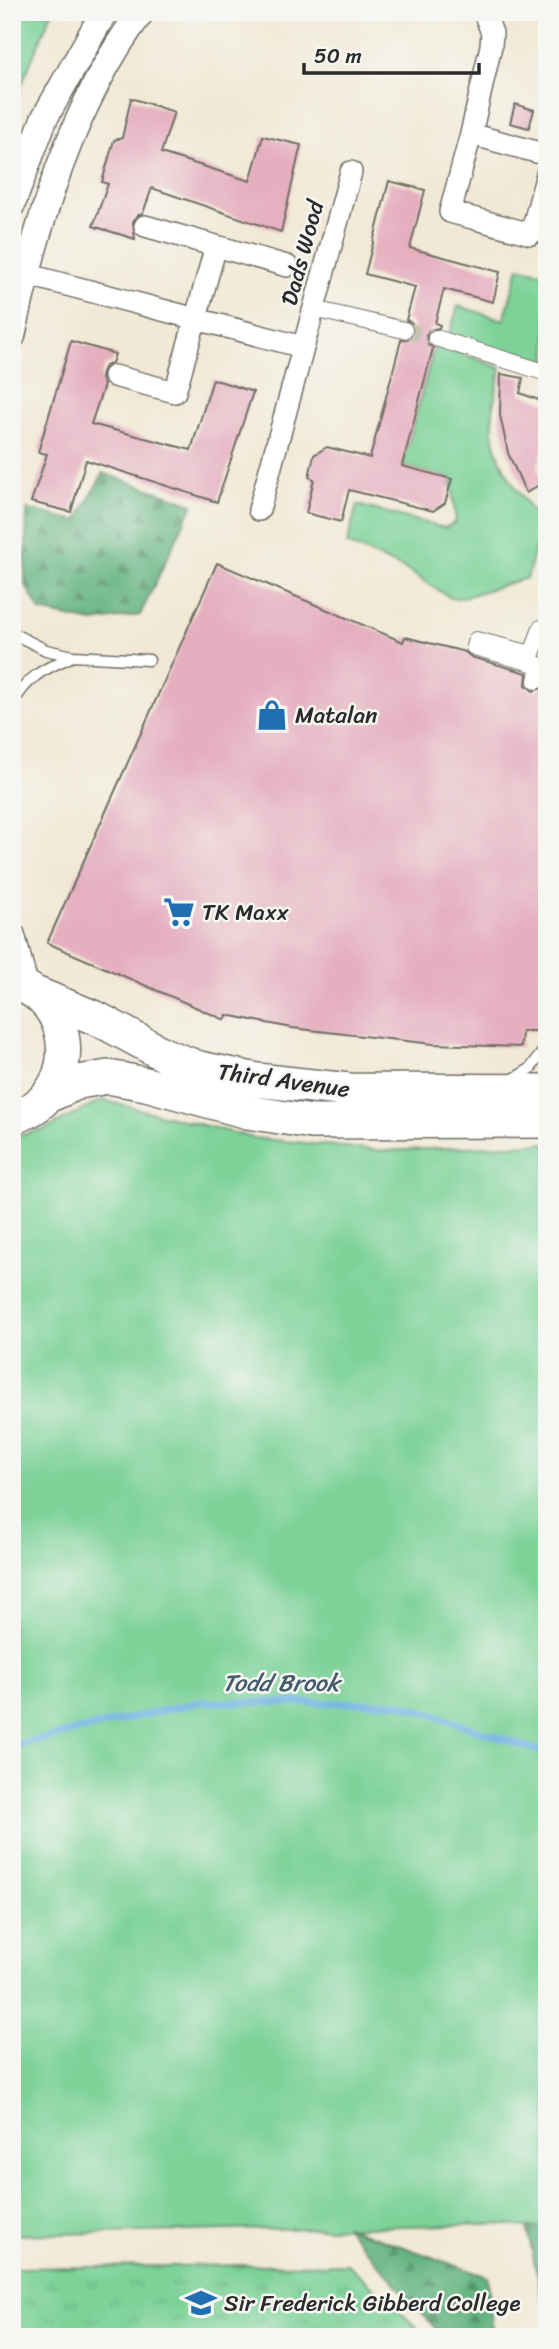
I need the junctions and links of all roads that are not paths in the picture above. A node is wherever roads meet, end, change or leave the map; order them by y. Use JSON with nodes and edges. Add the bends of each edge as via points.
{"nodes":[{"id":1,"x":104,"y":12,"type":"edge"},
{"id":2,"x":141,"y":12,"type":"edge"},
{"id":3,"x":484,"y":12,"type":"edge"},
{"id":4,"x":471,"y":134,"type":"junction"},
{"id":5,"x":547,"y":155,"type":"edge"},
{"id":6,"x":351,"y":172,"type":"dead end"},
{"id":7,"x":547,"y":174,"type":"edge"},
{"id":8,"x":12,"y":204,"type":"edge"},
{"id":9,"x":145,"y":226,"type":"dead end"},
{"id":10,"x":216,"y":246,"type":"junction"},
{"id":11,"x":287,"y":266,"type":"dead end"},
{"id":12,"x":25,"y":274,"type":"junction"},
{"id":13,"x":314,"y":309,"type":"junction"},
{"id":14,"x":195,"y":319,"type":"junction"},
{"id":15,"x":404,"y":330,"type":"tunnel mouth"},
{"id":16,"x":12,"y":336,"type":"edge"},
{"id":17,"x":436,"y":338,"type":"tunnel mouth"},
{"id":18,"x":303,"y":347,"type":"junction"},
{"id":19,"x":547,"y":373,"type":"edge"},
{"id":20,"x":114,"y":376,"type":"dead end"},
{"id":21,"x":260,"y":510,"type":"dead end"},
{"id":22,"x":547,"y":631,"type":"edge"},
{"id":23,"x":12,"y":632,"type":"edge"},
{"id":24,"x":73,"y":656,"type":"junction"},
{"id":25,"x":149,"y":660,"type":"dead end"},
{"id":26,"x":536,"y":681,"type":"dead end"},
{"id":27,"x":12,"y":704,"type":"edge"},
{"id":28,"x":12,"y":936,"type":"edge"},
{"id":29,"x":25,"y":988,"type":"edge"},
{"id":30,"x":547,"y":1046,"type":"edge"},
{"id":31,"x":547,"y":1091,"type":"edge"},
{"id":32,"x":493,"y":1093,"type":"junction"},
{"id":33,"x":48,"y":1096,"type":"junction"},
{"id":34,"x":12,"y":1118,"type":"edge"},
{"id":35,"x":547,"y":1121,"type":"edge"}],
"edges":[{"from":1,"to":8,"type":"street","via":[[44,119]]},
{"from":2,"to":12,"type":"street","via":[[121,39],[75,127]]},
{"from":3,"to":4,"type":"street","via":[[492,33],[491,46]]},
{"from":4,"to":5,"type":"street"},
{"from":4,"to":7,"type":"street","via":[[450,212],[531,234]]},
{"from":6,"to":13,"type":"street","name":"Dads Wood"},
{"from":9,"to":10,"type":"street","name":"Dads Wood"},
{"from":10,"to":11,"type":"street","name":"Dads Wood"},
{"from":10,"to":14,"type":"street"},
{"from":12,"to":14,"type":"street"},
{"from":12,"to":16,"type":"street"},
{"from":13,"to":15,"type":"street"},
{"from":13,"to":18,"type":"street","name":"Dads Wood"},
{"from":14,"to":18,"type":"street"},
{"from":14,"to":20,"type":"street","via":[[175,392]]},
{"from":17,"to":19,"type":"street"},
{"from":18,"to":21,"type":"street","name":"Dads Wood"},
{"from":22,"to":26,"type":"street","via":[[541,628],[532,654],[476,640],[474,648],[539,665]]},
{"from":23,"to":24,"type":"lane","via":[[46,650]]},
{"from":24,"to":25,"type":"lane"},
{"from":24,"to":27,"type":"lane","via":[[41,670]]},
{"from":28,"to":29,"type":"street"},
{"from":29,"to":32,"type":"main road","name":"Third Avenue","via":[[199,1068],[349,1090]]},
{"from":29,"to":33,"type":"main road","via":[[52,1011],[62,1032],[65,1055],[60,1077]]},
{"from":30,"to":32,"type":"lane","via":[[530,1069]]},
{"from":31,"to":32,"type":"main road","name":"Third Avenue"},
{"from":33,"to":34,"type":"main road","name":"Third Avenue","via":[[32,1110]]},
{"from":33,"to":35,"type":"main road","name":"Third Avenue","via":[[79,1082],[108,1077],[248,1112],[312,1122]]}]}
